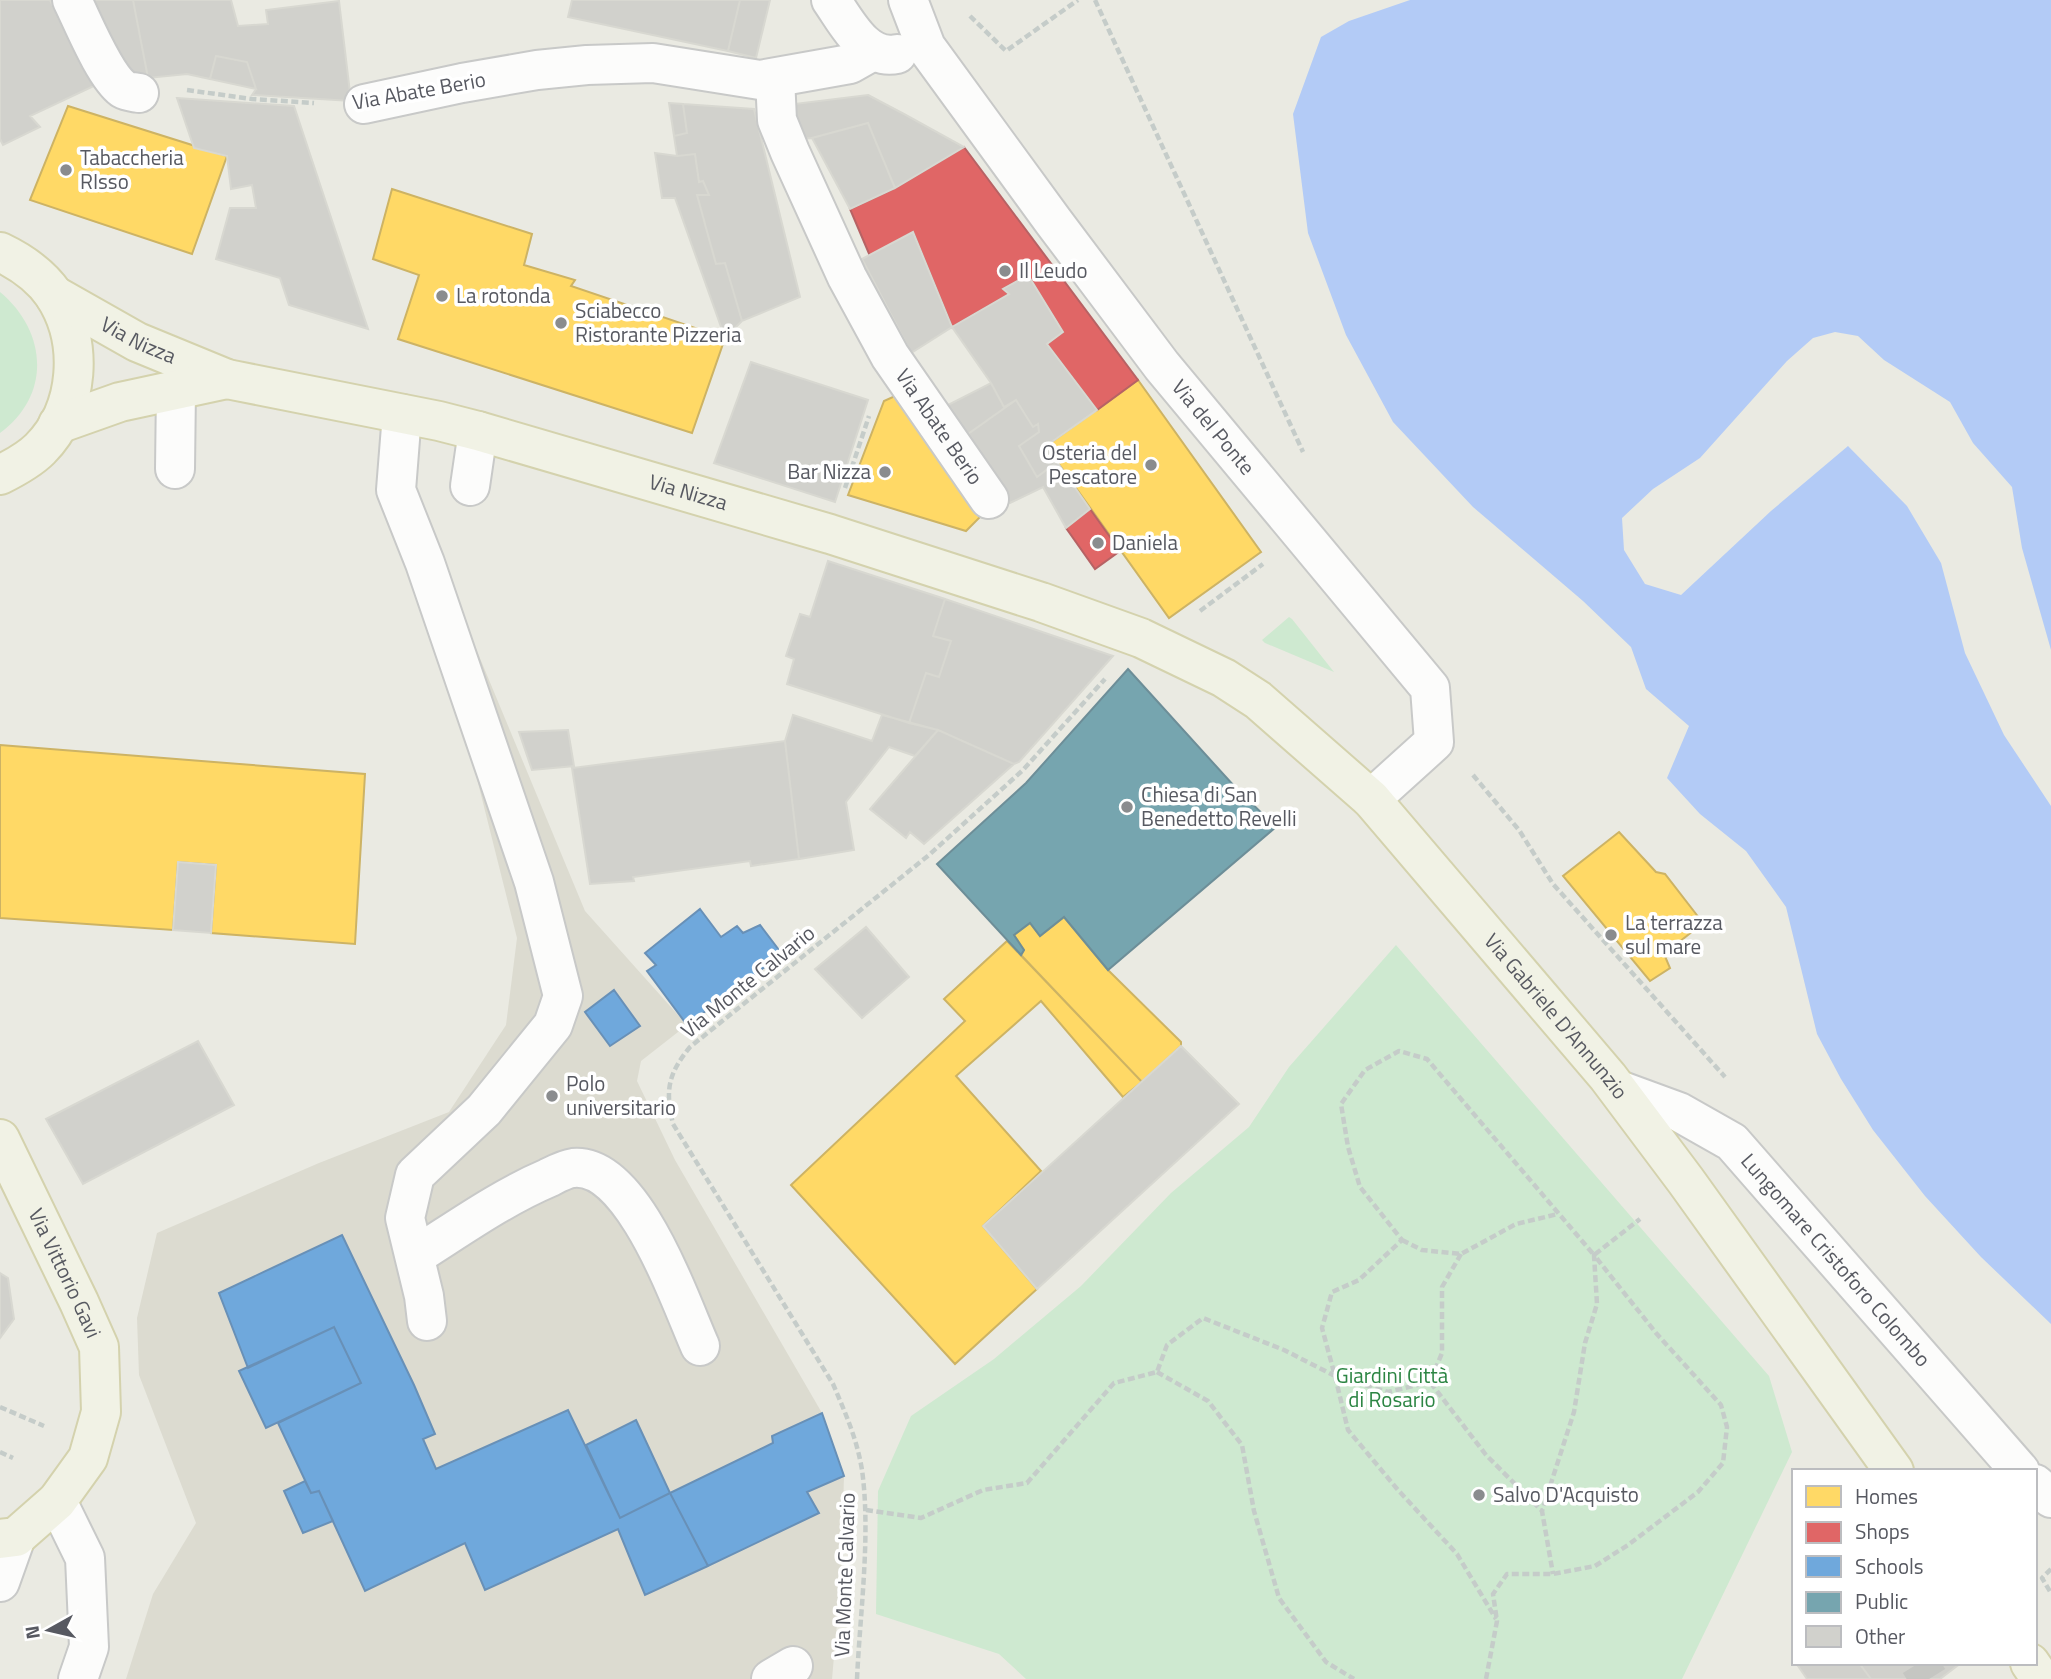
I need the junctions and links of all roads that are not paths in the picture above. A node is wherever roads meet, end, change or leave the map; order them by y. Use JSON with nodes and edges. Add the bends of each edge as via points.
{"nodes":[{"id":1,"x":72,"y":0,"type":"edge"},
{"id":2,"x":831,"y":0,"type":"edge"},
{"id":3,"x":908,"y":0,"type":"edge"},
{"id":4,"x":926,"y":47,"type":"junction"},
{"id":5,"x":873,"y":51,"type":"junction"},
{"id":6,"x":775,"y":78,"type":"junction"},
{"id":7,"x":139,"y":93,"type":"road end"},
{"id":8,"x":364,"y":104,"type":"road end"},
{"id":9,"x":0,"y":252,"type":"edge"},
{"id":10,"x":54,"y":295,"type":"junction"},
{"id":11,"x":227,"y":379,"type":"junction"},
{"id":12,"x":176,"y":389,"type":"junction"},
{"id":13,"x":402,"y":414,"type":"junction"},
{"id":14,"x":58,"y":424,"type":"junction"},
{"id":15,"x":478,"y":431,"type":"junction"},
{"id":16,"x":175,"y":469,"type":"dead end"},
{"id":17,"x":0,"y":475,"type":"edge"},
{"id":18,"x":470,"y":486,"type":"dead end"},
{"id":19,"x":989,"y":499,"type":"dead end"},
{"id":20,"x":1141,"y":638,"type":"joint"},
{"id":21,"x":1371,"y":799,"type":"junction"},
{"id":22,"x":1619,"y":1090,"type":"junction"},
{"id":23,"x":0,"y":1139,"type":"edge"},
{"id":24,"x":415,"y":1256,"type":"junction"},
{"id":25,"x":427,"y":1321,"type":"dead end"},
{"id":26,"x":700,"y":1346,"type":"dead end"},
{"id":27,"x":1886,"y":1466,"type":"edge"},
{"id":28,"x":2018,"y":1469,"type":"edge"},
{"id":29,"x":2037,"y":1486,"type":"edge"},
{"id":30,"x":2051,"y":1498,"type":"edge"},
{"id":31,"x":57,"y":1500,"type":"junction"},
{"id":32,"x":8,"y":1538,"type":"edge"},
{"id":33,"x":0,"y":1582,"type":"edge"},
{"id":34,"x":78,"y":1679,"type":"edge"}],
"edges":[{"from":1,"to":7,"type":"street","via":[[116,82],[125,91]]},
{"from":2,"to":5,"type":"street","via":[[859,40]]},
{"from":3,"to":4,"type":"street","name":"Via del Ponte"},
{"from":4,"to":5,"type":"street","via":[[891,55]]},
{"from":4,"to":21,"type":"street","name":"Via del Ponte","via":[[1162,366],[1430,688],[1434,742]]},
{"from":5,"to":6,"type":"street","name":"Via Abate Berio","via":[[850,64]]},
{"from":6,"to":8,"type":"street","name":"Via Abate Berio","via":[[760,80],[653,63],[587,65],[462,83]]},
{"from":6,"to":19,"type":"street","name":"Via Abate Berio","via":[[777,120],[848,277],[890,356]]},
{"from":9,"to":10,"type":"main road","via":[[36,275]]},
{"from":10,"to":11,"type":"main road","name":"Via Nizza","via":[[137,342]]},
{"from":10,"to":14,"type":"main road","via":[[69,326],[75,359],[71,393]]},
{"from":11,"to":12,"type":"main road","name":"Via Nizza"},
{"from":11,"to":13,"type":"main road","name":"Via Nizza"},
{"from":12,"to":14,"type":"main road","name":"Via Nizza"},
{"from":12,"to":16,"type":"street"},
{"from":13,"to":15,"type":"main road","name":"Via Nizza"},
{"from":13,"to":24,"type":"street","via":[[396,490],[534,882],[563,996],[553,1025],[484,1110],[415,1175],[405,1218]]},
{"from":14,"to":17,"type":"main road","via":[[41,448]]},
{"from":15,"to":18,"type":"street"},
{"from":15,"to":20,"type":"main road","name":"Via Nizza","via":[[830,534]]},
{"from":20,"to":21,"type":"main road","name":"Via Gabriele D'Annunzio","via":[[1224,677],[1258,700]]},
{"from":21,"to":22,"type":"main road","name":"Via Gabriele D'Annunzio"},
{"from":22,"to":27,"type":"main road","name":"Via Gabriele D'Annunzio"},
{"from":22,"to":28,"type":"street","name":"Lungomare Cristoforo Colombo","via":[[1679,1112],[1732,1142]]},
{"from":23,"to":31,"type":"main road","name":"Via Vittorio Gavi","via":[[99,1347],[101,1412],[88,1458]]},
{"from":24,"to":25,"type":"street"},
{"from":24,"to":26,"type":"street","via":[[523,1189],[571,1168],[590,1169],[621,1191],[645,1222]]},
{"from":29,"to":30,"type":"street"},
{"from":31,"to":32,"type":"main road","name":"Via Vittorio Gavi"},
{"from":31,"to":34,"type":"street","via":[[85,1558],[89,1647]]},
{"from":32,"to":33,"type":"street"}]}
